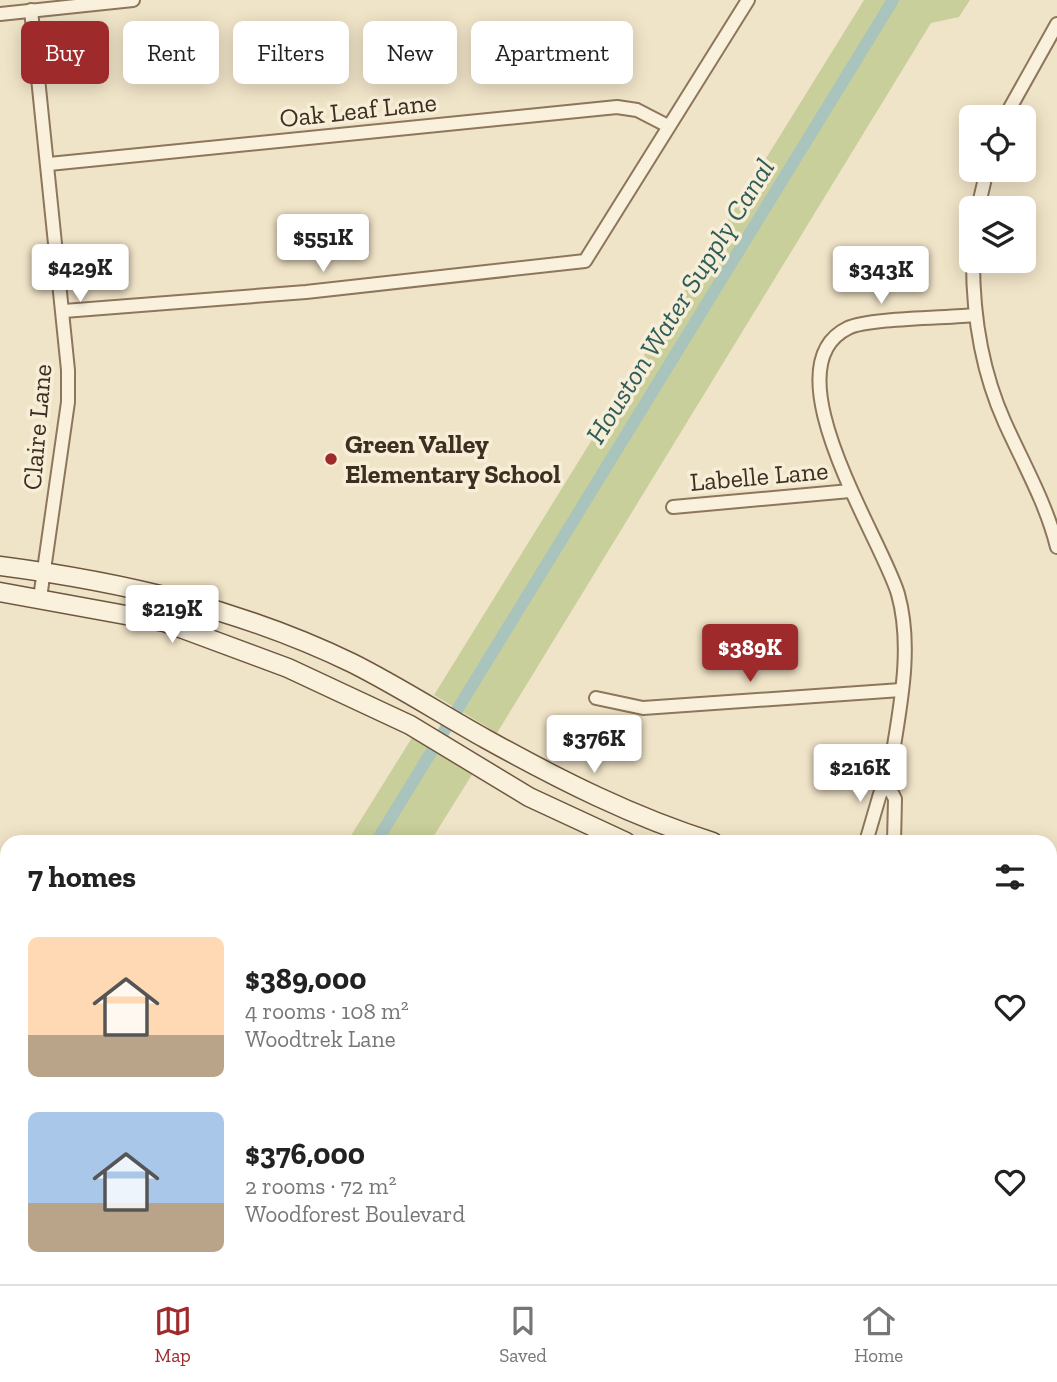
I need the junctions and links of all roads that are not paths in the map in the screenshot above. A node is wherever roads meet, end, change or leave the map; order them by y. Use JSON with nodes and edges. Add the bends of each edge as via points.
{"nodes":[{"id":1,"x":133,"y":0,"type":"edge"},
{"id":2,"x":748,"y":0,"type":"edge"},
{"id":3,"x":31,"y":10,"type":"junction"},
{"id":4,"x":0,"y":14,"type":"edge"},
{"id":5,"x":1057,"y":24,"type":"edge"},
{"id":6,"x":1012,"y":105,"type":"edge"},
{"id":7,"x":668,"y":126,"type":"junction"},
{"id":8,"x":49,"y":164,"type":"junction"},
{"id":9,"x":973,"y":273,"type":"edge"},
{"id":10,"x":64,"y":311,"type":"junction"},
{"id":11,"x":975,"y":315,"type":"junction"},
{"id":12,"x":850,"y":491,"type":"junction"},
{"id":13,"x":673,"y":507,"type":"dead end"},
{"id":14,"x":1057,"y":547,"type":"edge"},
{"id":15,"x":0,"y":566,"type":"edge"},
{"id":16,"x":43,"y":572,"type":"junction"},
{"id":17,"x":0,"y":592,"type":"edge"},
{"id":18,"x":40,"y":598,"type":"junction"},
{"id":19,"x":216,"y":609,"type":"junction"},
{"id":20,"x":205,"y":635,"type":"junction"},
{"id":21,"x":901,"y":690,"type":"junction"},
{"id":22,"x":596,"y":698,"type":"dead end"},
{"id":23,"x":888,"y":785,"type":"junction"},
{"id":24,"x":611,"y":835,"type":"edge"},
{"id":25,"x":694,"y":835,"type":"edge"},
{"id":26,"x":868,"y":835,"type":"edge"},
{"id":27,"x":894,"y":835,"type":"edge"}],
"edges":[{"from":1,"to":3,"type":"street"},
{"from":2,"to":7,"type":"street"},
{"from":3,"to":4,"type":"street"},
{"from":3,"to":8,"type":"street","name":"Claire Lane"},
{"from":5,"to":6,"type":"street"},
{"from":7,"to":8,"type":"street","name":"Oak Leaf Lane","via":[[638,110],[617,107]]},
{"from":7,"to":10,"type":"street","via":[[585,261],[306,292]]},
{"from":8,"to":10,"type":"street","name":"Claire Lane"},
{"from":9,"to":11,"type":"street"},
{"from":10,"to":16,"type":"street","name":"Claire Lane","via":[[68,402]]},
{"from":11,"to":12,"type":"street","via":[[856,325],[836,338],[818,377],[821,402]]},
{"from":11,"to":14,"type":"street","via":[[985,370],[1042,499]]},
{"from":12,"to":13,"type":"street","name":"Labelle Lane"},
{"from":12,"to":21,"type":"street","via":[[898,594],[905,644]]},
{"from":15,"to":16,"type":"main road"},
{"from":16,"to":18,"type":"street","name":"Claire Lane"},
{"from":16,"to":19,"type":"main road","via":[[140,588]]},
{"from":17,"to":18,"type":"main road"},
{"from":18,"to":20,"type":"main road","via":[[128,613]]},
{"from":19,"to":20,"type":"main road"},
{"from":19,"to":25,"type":"main road","via":[[352,663],[601,801]]},
{"from":20,"to":24,"type":"main road","via":[[321,681]]},
{"from":21,"to":22,"type":"street","via":[[643,708]]},
{"from":21,"to":23,"type":"street"},
{"from":23,"to":26,"type":"street","via":[[880,794]]},
{"from":23,"to":27,"type":"street","via":[[895,799]]}]}
